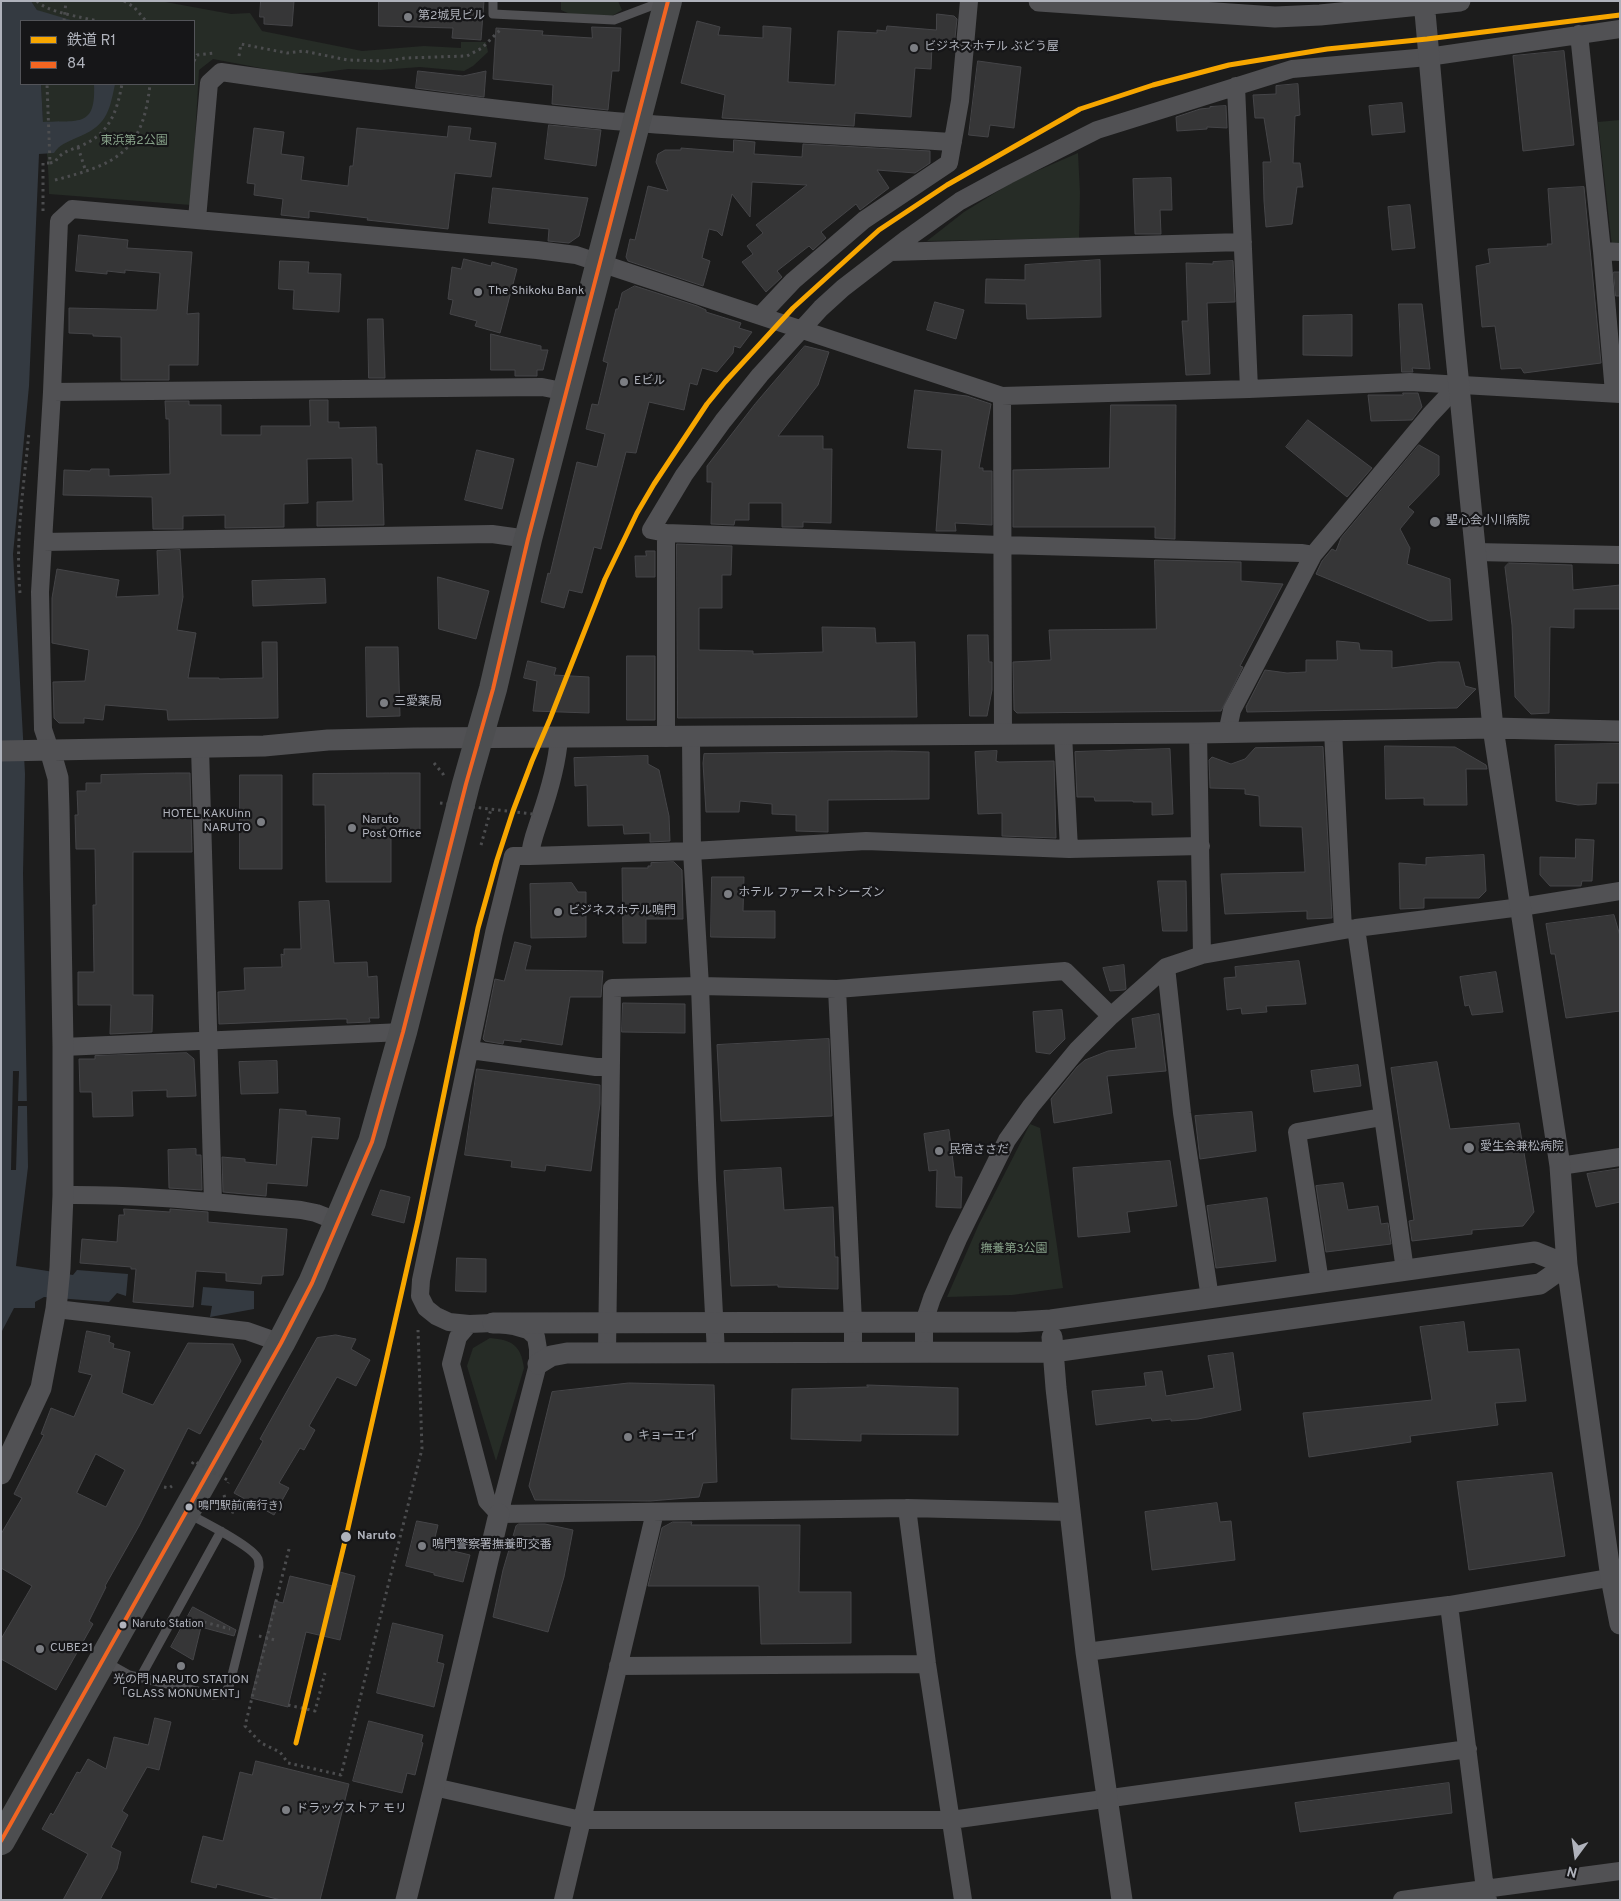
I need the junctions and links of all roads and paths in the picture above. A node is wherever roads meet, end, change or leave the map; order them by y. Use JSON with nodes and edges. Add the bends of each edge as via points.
{"nodes":[{"id":1,"x":37,"y":1,"type":"edge"},
{"id":2,"x":66,"y":1,"type":"edge"},
{"id":3,"x":124,"y":1,"type":"edge"},
{"id":4,"x":493,"y":1,"type":"edge"},
{"id":5,"x":664,"y":1,"type":"edge"},
{"id":6,"x":668,"y":1,"type":"edge"},
{"id":7,"x":969,"y":1,"type":"edge"},
{"id":8,"x":1039,"y":1,"type":"edge"},
{"id":9,"x":1460,"y":1,"type":"edge"},
{"id":10,"x":1424,"y":3,"type":"edge"},
{"id":11,"x":64,"y":14,"type":"junction"},
{"id":12,"x":513,"y":15,"type":"junction"},
{"id":13,"x":64,"y":20,"type":"edge"},
{"id":14,"x":92,"y":20,"type":"edge"},
{"id":15,"x":145,"y":20,"type":"edge"},
{"id":16,"x":1620,"y":29,"type":"edge"},
{"id":17,"x":1579,"y":34,"type":"junction"},
{"id":18,"x":217,"y":53,"type":"dead end"},
{"id":19,"x":231,"y":56,"type":"dead end"},
{"id":20,"x":1428,"y":57,"type":"junction"},
{"id":21,"x":195,"y":59,"type":"edge"},
{"id":22,"x":47,"y":85,"type":"edge"},
{"id":23,"x":122,"y":85,"type":"edge"},
{"id":24,"x":150,"y":85,"type":"edge"},
{"id":25,"x":1236,"y":86,"type":"junction"},
{"id":26,"x":637,"y":123,"type":"junction"},
{"id":27,"x":953,"y":142,"type":"junction"},
{"id":28,"x":78,"y":147,"type":"junction"},
{"id":29,"x":43,"y":163,"type":"dead end"},
{"id":30,"x":50,"y":163,"type":"junction"},
{"id":31,"x":86,"y":172,"type":"junction"},
{"id":32,"x":55,"y":180,"type":"dead end"},
{"id":33,"x":197,"y":219,"type":"junction"},
{"id":34,"x":1243,"y":242,"type":"junction"},
{"id":35,"x":1611,"y":251,"type":"edge"},
{"id":36,"x":890,"y":252,"type":"junction"},
{"id":37,"x":601,"y":264,"type":"junction"},
{"id":38,"x":760,"y":316,"type":"junction"},
{"id":39,"x":800,"y":330,"type":"junction"},
{"id":40,"x":1459,"y":384,"type":"junction"},
{"id":41,"x":1249,"y":389,"type":"junction"},
{"id":42,"x":52,"y":392,"type":"junction"},
{"id":43,"x":567,"y":392,"type":"junction"},
{"id":44,"x":1617,"y":393,"type":"edge"},
{"id":45,"x":1002,"y":396,"type":"junction"},
{"id":46,"x":666,"y":533,"type":"junction"},
{"id":47,"x":528,"y":539,"type":"junction"},
{"id":48,"x":43,"y":542,"type":"junction"},
{"id":49,"x":1001,"y":545,"type":"junction"},
{"id":50,"x":1475,"y":552,"type":"junction"},
{"id":51,"x":1313,"y":555,"type":"junction"},
{"id":52,"x":1620,"y":555,"type":"edge"},
{"id":53,"x":1493,"y":728,"type":"junction"},
{"id":54,"x":1333,"y":731,"type":"junction"},
{"id":55,"x":1620,"y":731,"type":"edge"},
{"id":56,"x":1198,"y":733,"type":"junction"},
{"id":57,"x":1227,"y":733,"type":"junction"},
{"id":58,"x":1003,"y":734,"type":"junction"},
{"id":59,"x":1063,"y":734,"type":"junction"},
{"id":60,"x":480,"y":738,"type":"junction"},
{"id":61,"x":559,"y":738,"type":"junction"},
{"id":62,"x":666,"y":738,"type":"junction"},
{"id":63,"x":691,"y":738,"type":"junction"},
{"id":64,"x":200,"y":747,"type":"junction"},
{"id":65,"x":50,"y":750,"type":"junction"},
{"id":66,"x":1,"y":751,"type":"edge"},
{"id":67,"x":440,"y":803,"type":"dead end"},
{"id":68,"x":491,"y":809,"type":"junction"},
{"id":69,"x":532,"y":810,"type":"dead end"},
{"id":70,"x":481,"y":845,"type":"dead end"},
{"id":71,"x":1201,"y":846,"type":"junction"},
{"id":72,"x":1068,"y":849,"type":"junction"},
{"id":73,"x":692,"y":851,"type":"junction"},
{"id":74,"x":530,"y":856,"type":"junction"},
{"id":75,"x":1620,"y":891,"type":"edge"},
{"id":76,"x":1520,"y":907,"type":"junction"},
{"id":77,"x":1349,"y":929,"type":"junction"},
{"id":78,"x":1202,"y":955,"type":"junction"},
{"id":79,"x":1166,"y":967,"type":"junction"},
{"id":80,"x":700,"y":986,"type":"junction"},
{"id":81,"x":838,"y":989,"type":"junction"},
{"id":82,"x":1111,"y":1016,"type":"junction"},
{"id":83,"x":403,"y":1032,"type":"junction"},
{"id":84,"x":209,"y":1041,"type":"junction"},
{"id":85,"x":63,"y":1047,"type":"junction"},
{"id":86,"x":470,"y":1050,"type":"junction"},
{"id":87,"x":611,"y":1067,"type":"junction"},
{"id":88,"x":1382,"y":1117,"type":"junction"},
{"id":89,"x":1620,"y":1157,"type":"edge"},
{"id":90,"x":1560,"y":1166,"type":"junction"},
{"id":91,"x":63,"y":1195,"type":"junction"},
{"id":92,"x":213,"y":1202,"type":"junction"},
{"id":93,"x":338,"y":1222,"type":"junction"},
{"id":94,"x":1567,"y":1265,"type":"junction"},
{"id":95,"x":1405,"y":1270,"type":"junction"},
{"id":96,"x":1320,"y":1282,"type":"junction"},
{"id":97,"x":1210,"y":1298,"type":"junction"},
{"id":98,"x":57,"y":1305,"type":"junction"},
{"id":99,"x":1051,"y":1320,"type":"junction"},
{"id":100,"x":608,"y":1322,"type":"junction"},
{"id":101,"x":714,"y":1322,"type":"junction"},
{"id":102,"x":853,"y":1322,"type":"junction"},
{"id":103,"x":924,"y":1322,"type":"junction"},
{"id":104,"x":469,"y":1324,"type":"junction"},
{"id":105,"x":493,"y":1324,"type":"junction"},
{"id":106,"x":418,"y":1330,"type":"dead end"},
{"id":107,"x":281,"y":1343,"type":"junction"},
{"id":108,"x":1053,"y":1352,"type":"junction"},
{"id":109,"x":607,"y":1353,"type":"junction"},
{"id":110,"x":716,"y":1353,"type":"junction"},
{"id":111,"x":853,"y":1353,"type":"junction"},
{"id":112,"x":924,"y":1353,"type":"junction"},
{"id":113,"x":538,"y":1364,"type":"junction"},
{"id":114,"x":192,"y":1464,"type":"dead end"},
{"id":115,"x":1,"y":1474,"type":"edge"},
{"id":116,"x":164,"y":1487,"type":"dead end"},
{"id":117,"x":169,"y":1488,"type":"dead end"},
{"id":118,"x":907,"y":1508,"type":"junction"},
{"id":119,"x":655,"y":1512,"type":"junction"},
{"id":120,"x":1071,"y":1512,"type":"junction"},
{"id":121,"x":186,"y":1513,"type":"junction"},
{"id":122,"x":237,"y":1514,"type":"dead end"},
{"id":123,"x":499,"y":1514,"type":"junction"},
{"id":124,"x":221,"y":1532,"type":"junction"},
{"id":125,"x":289,"y":1549,"type":"dead end"},
{"id":126,"x":1616,"y":1577,"type":"edge"},
{"id":127,"x":1449,"y":1605,"type":"junction"},
{"id":128,"x":204,"y":1622,"type":"dead end"},
{"id":129,"x":1620,"y":1624,"type":"edge"},
{"id":130,"x":233,"y":1630,"type":"dead end"},
{"id":131,"x":259,"y":1636,"type":"dead end"},
{"id":132,"x":266,"y":1638,"type":"junction"},
{"id":133,"x":275,"y":1640,"type":"dead end"},
{"id":134,"x":1086,"y":1652,"type":"junction"},
{"id":135,"x":103,"y":1661,"type":"junction"},
{"id":136,"x":927,"y":1664,"type":"junction"},
{"id":137,"x":618,"y":1666,"type":"junction"},
{"id":138,"x":325,"y":1673,"type":"dead end"},
{"id":139,"x":140,"y":1678,"type":"junction"},
{"id":140,"x":288,"y":1704,"type":"dead end"},
{"id":141,"x":1468,"y":1749,"type":"junction"},
{"id":142,"x":434,"y":1787,"type":"junction"},
{"id":143,"x":1107,"y":1798,"type":"junction"},
{"id":144,"x":581,"y":1820,"type":"junction"},
{"id":145,"x":950,"y":1820,"type":"junction"},
{"id":146,"x":1,"y":1841,"type":"edge"},
{"id":147,"x":1620,"y":1871,"type":"edge"},
{"id":148,"x":1487,"y":1895,"type":"edge"},
{"id":149,"x":406,"y":1900,"type":"edge"},
{"id":150,"x":563,"y":1900,"type":"edge"},
{"id":151,"x":962,"y":1900,"type":"edge"},
{"id":152,"x":1122,"y":1900,"type":"edge"},
{"id":153,"x":1402,"y":1900,"type":"edge"}],
"edges":[{"from":1,"to":11,"type":"path"},
{"from":2,"to":11,"type":"path"},
{"from":3,"to":15,"type":"path"},
{"from":4,"to":12,"type":"lane","via":[[492,14]]},
{"from":5,"to":12,"type":"lane","via":[[614,20]]},
{"from":6,"to":26,"type":"highway"},
{"from":7,"to":27,"type":"street"},
{"from":8,"to":10,"type":"street","via":[[1276,17]]},
{"from":9,"to":10,"type":"street"},
{"from":10,"to":20,"type":"street"},
{"from":11,"to":13,"type":"path"},
{"from":11,"to":14,"type":"path"},
{"from":12,"to":19,"type":"path","via":[[490,42],[467,56],[348,60],[241,44],[238,58]]},
{"from":16,"to":17,"type":"street"},
{"from":17,"to":20,"type":"street"},
{"from":17,"to":35,"type":"street"},
{"from":18,"to":21,"type":"path","via":[[197,55]]},
{"from":20,"to":25,"type":"street","via":[[1292,69]]},
{"from":20,"to":40,"type":"street"},
{"from":22,"to":30,"type":"path"},
{"from":23,"to":28,"type":"path","via":[[108,126]]},
{"from":24,"to":31,"type":"path","via":[[141,128],[133,142],[103,166]]},
{"from":25,"to":34,"type":"street"},
{"from":25,"to":36,"type":"street","via":[[1098,130],[960,201]]},
{"from":26,"to":27,"type":"street"},
{"from":26,"to":33,"type":"street","via":[[379,95],[221,72],[208,83]]},
{"from":26,"to":37,"type":"highway"},
{"from":27,"to":38,"type":"street","via":[[949,162],[864,220],[793,281]]},
{"from":28,"to":30,"type":"path","via":[[65,151]]},
{"from":28,"to":31,"type":"path"},
{"from":29,"to":30,"type":"path"},
{"from":31,"to":32,"type":"path"},
{"from":33,"to":37,"type":"street","via":[[537,250],[576,255]]},
{"from":33,"to":42,"type":"street","via":[[72,209],[59,220]]},
{"from":34,"to":36,"type":"street"},
{"from":34,"to":41,"type":"street"},
{"from":35,"to":44,"type":"street"},
{"from":36,"to":39,"type":"street","via":[[844,288]]},
{"from":37,"to":38,"type":"street"},
{"from":37,"to":43,"type":"highway"},
{"from":38,"to":39,"type":"street"},
{"from":39,"to":45,"type":"street"},
{"from":39,"to":46,"type":"street","via":[[740,398],[684,474],[651,530]]},
{"from":40,"to":41,"type":"street","via":[[1410,382]]},
{"from":40,"to":44,"type":"street"},
{"from":40,"to":50,"type":"street"},
{"from":40,"to":51,"type":"street"},
{"from":41,"to":45,"type":"street"},
{"from":42,"to":43,"type":"street","via":[[542,387]]},
{"from":42,"to":48,"type":"street"},
{"from":43,"to":47,"type":"highway"},
{"from":45,"to":49,"type":"street"},
{"from":46,"to":49,"type":"street"},
{"from":46,"to":62,"type":"street"},
{"from":47,"to":48,"type":"street","via":[[492,534]]},
{"from":47,"to":60,"type":"highway"},
{"from":48,"to":65,"type":"street","via":[[40,643],[43,729]]},
{"from":49,"to":51,"type":"street"},
{"from":49,"to":58,"type":"street"},
{"from":50,"to":52,"type":"street"},
{"from":50,"to":53,"type":"street"},
{"from":51,"to":57,"type":"street","via":[[1232,710]]},
{"from":53,"to":54,"type":"street"},
{"from":53,"to":55,"type":"street"},
{"from":53,"to":76,"type":"street"},
{"from":54,"to":57,"type":"street"},
{"from":54,"to":77,"type":"street"},
{"from":56,"to":57,"type":"street"},
{"from":56,"to":59,"type":"street"},
{"from":56,"to":71,"type":"street"},
{"from":58,"to":59,"type":"street"},
{"from":58,"to":63,"type":"street"},
{"from":59,"to":72,"type":"street"},
{"from":60,"to":61,"type":"street"},
{"from":60,"to":64,"type":"street","via":[[328,740]]},
{"from":60,"to":83,"type":"highway"},
{"from":61,"to":62,"type":"street"},
{"from":61,"to":74,"type":"street","via":[[557,761],[531,842]]},
{"from":62,"to":63,"type":"street"},
{"from":63,"to":73,"type":"street"},
{"from":64,"to":65,"type":"street"},
{"from":64,"to":84,"type":"street"},
{"from":65,"to":66,"type":"street"},
{"from":65,"to":85,"type":"street","via":[[58,778]]},
{"from":67,"to":68,"type":"path","bridge":true},
{"from":68,"to":69,"type":"path","bridge":true,"via":[[532,814]]},
{"from":68,"to":70,"type":"path"},
{"from":71,"to":72,"type":"street"},
{"from":71,"to":78,"type":"street"},
{"from":72,"to":73,"type":"street","via":[[866,841]]},
{"from":73,"to":74,"type":"street"},
{"from":73,"to":80,"type":"street"},
{"from":74,"to":86,"type":"street","via":[[514,856]]},
{"from":75,"to":76,"type":"street"},
{"from":76,"to":77,"type":"street"},
{"from":76,"to":90,"type":"street"},
{"from":77,"to":78,"type":"street"},
{"from":77,"to":88,"type":"street"},
{"from":78,"to":79,"type":"street"},
{"from":79,"to":82,"type":"street"},
{"from":79,"to":97,"type":"street","via":[[1182,1113]]},
{"from":80,"to":81,"type":"street"},
{"from":80,"to":87,"type":"street","via":[[612,988]]},
{"from":80,"to":101,"type":"street"},
{"from":81,"to":82,"type":"street","via":[[1064,971]]},
{"from":81,"to":102,"type":"street"},
{"from":82,"to":103,"type":"street","via":[[1036,1099],[1007,1140],[958,1240]]},
{"from":83,"to":84,"type":"street"},
{"from":83,"to":93,"type":"highway","via":[[372,1142]]},
{"from":84,"to":85,"type":"street"},
{"from":84,"to":92,"type":"street"},
{"from":85,"to":91,"type":"street"},
{"from":86,"to":87,"type":"street"},
{"from":86,"to":104,"type":"street","via":[[420,1296],[426,1308],[436,1316],[449,1322]]},
{"from":87,"to":100,"type":"street"},
{"from":88,"to":95,"type":"street"},
{"from":88,"to":96,"type":"street","via":[[1297,1132]]},
{"from":89,"to":90,"type":"street"},
{"from":90,"to":94,"type":"street"},
{"from":91,"to":92,"type":"street"},
{"from":91,"to":98,"type":"street"},
{"from":92,"to":93,"type":"street","via":[[301,1210]]},
{"from":93,"to":107,"type":"highway"},
{"from":94,"to":95,"type":"street","via":[[1535,1252]]},
{"from":94,"to":108,"type":"street","via":[[1540,1284]]},
{"from":94,"to":126,"type":"street"},
{"from":95,"to":96,"type":"street"},
{"from":96,"to":97,"type":"street"},
{"from":97,"to":99,"type":"street"},
{"from":98,"to":107,"type":"street","via":[[246,1331]]},
{"from":98,"to":115,"type":"street","via":[[41,1388]]},
{"from":99,"to":103,"type":"street"},
{"from":99,"to":108,"type":"street"},
{"from":100,"to":101,"type":"street"},
{"from":100,"to":105,"type":"street"},
{"from":100,"to":109,"type":"street"},
{"from":101,"to":102,"type":"street"},
{"from":101,"to":110,"type":"street"},
{"from":102,"to":103,"type":"street"},
{"from":102,"to":111,"type":"street"},
{"from":103,"to":112,"type":"street"},
{"from":104,"to":105,"type":"street"},
{"from":104,"to":123,"type":"street","via":[[458,1337],[451,1364],[487,1501]]},
{"from":105,"to":113,"type":"street","via":[[528,1330],[536,1337]]},
{"from":106,"to":132,"type":"path","via":[[422,1449],[341,1775],[288,1763],[280,1752],[260,1743],[245,1726]]},
{"from":107,"to":121,"type":"highway"},
{"from":108,"to":112,"type":"street"},
{"from":108,"to":120,"type":"street"},
{"from":109,"to":110,"type":"street"},
{"from":109,"to":113,"type":"street","via":[[567,1353],[551,1356]]},
{"from":110,"to":111,"type":"street"},
{"from":111,"to":112,"type":"street"},
{"from":113,"to":123,"type":"street"},
{"from":114,"to":122,"type":"path","bridge":true,"via":[[194,1461],[229,1481],[224,1499],[228,1510]]},
{"from":116,"to":117,"type":"path"},
{"from":118,"to":119,"type":"street"},
{"from":118,"to":120,"type":"street"},
{"from":118,"to":136,"type":"street"},
{"from":119,"to":123,"type":"street"},
{"from":119,"to":137,"type":"street"},
{"from":120,"to":134,"type":"street"},
{"from":121,"to":124,"type":"lane"},
{"from":121,"to":135,"type":"highway"},
{"from":123,"to":142,"type":"street"},
{"from":124,"to":139,"type":"lane"},
{"from":124,"to":139,"type":"lane","via":[[253,1552],[259,1567],[229,1687],[223,1694],[214,1695]]},
{"from":125,"to":132,"type":"path"},
{"from":126,"to":127,"type":"street"},
{"from":126,"to":129,"type":"street"},
{"from":127,"to":134,"type":"street"},
{"from":127,"to":141,"type":"street"},
{"from":128,"to":130,"type":"path"},
{"from":131,"to":132,"type":"path"},
{"from":132,"to":133,"type":"path"},
{"from":134,"to":143,"type":"street"},
{"from":135,"to":139,"type":"lane"},
{"from":135,"to":146,"type":"highway"},
{"from":136,"to":137,"type":"street"},
{"from":136,"to":145,"type":"street"},
{"from":137,"to":144,"type":"street"},
{"from":138,"to":140,"type":"path","via":[[315,1711]]},
{"from":141,"to":143,"type":"street"},
{"from":141,"to":148,"type":"street"},
{"from":142,"to":144,"type":"street"},
{"from":142,"to":149,"type":"street"},
{"from":143,"to":145,"type":"street"},
{"from":143,"to":152,"type":"street"},
{"from":144,"to":145,"type":"street"},
{"from":144,"to":150,"type":"street"},
{"from":145,"to":151,"type":"street"},
{"from":147,"to":148,"type":"street"},
{"from":148,"to":153,"type":"street"}]}
